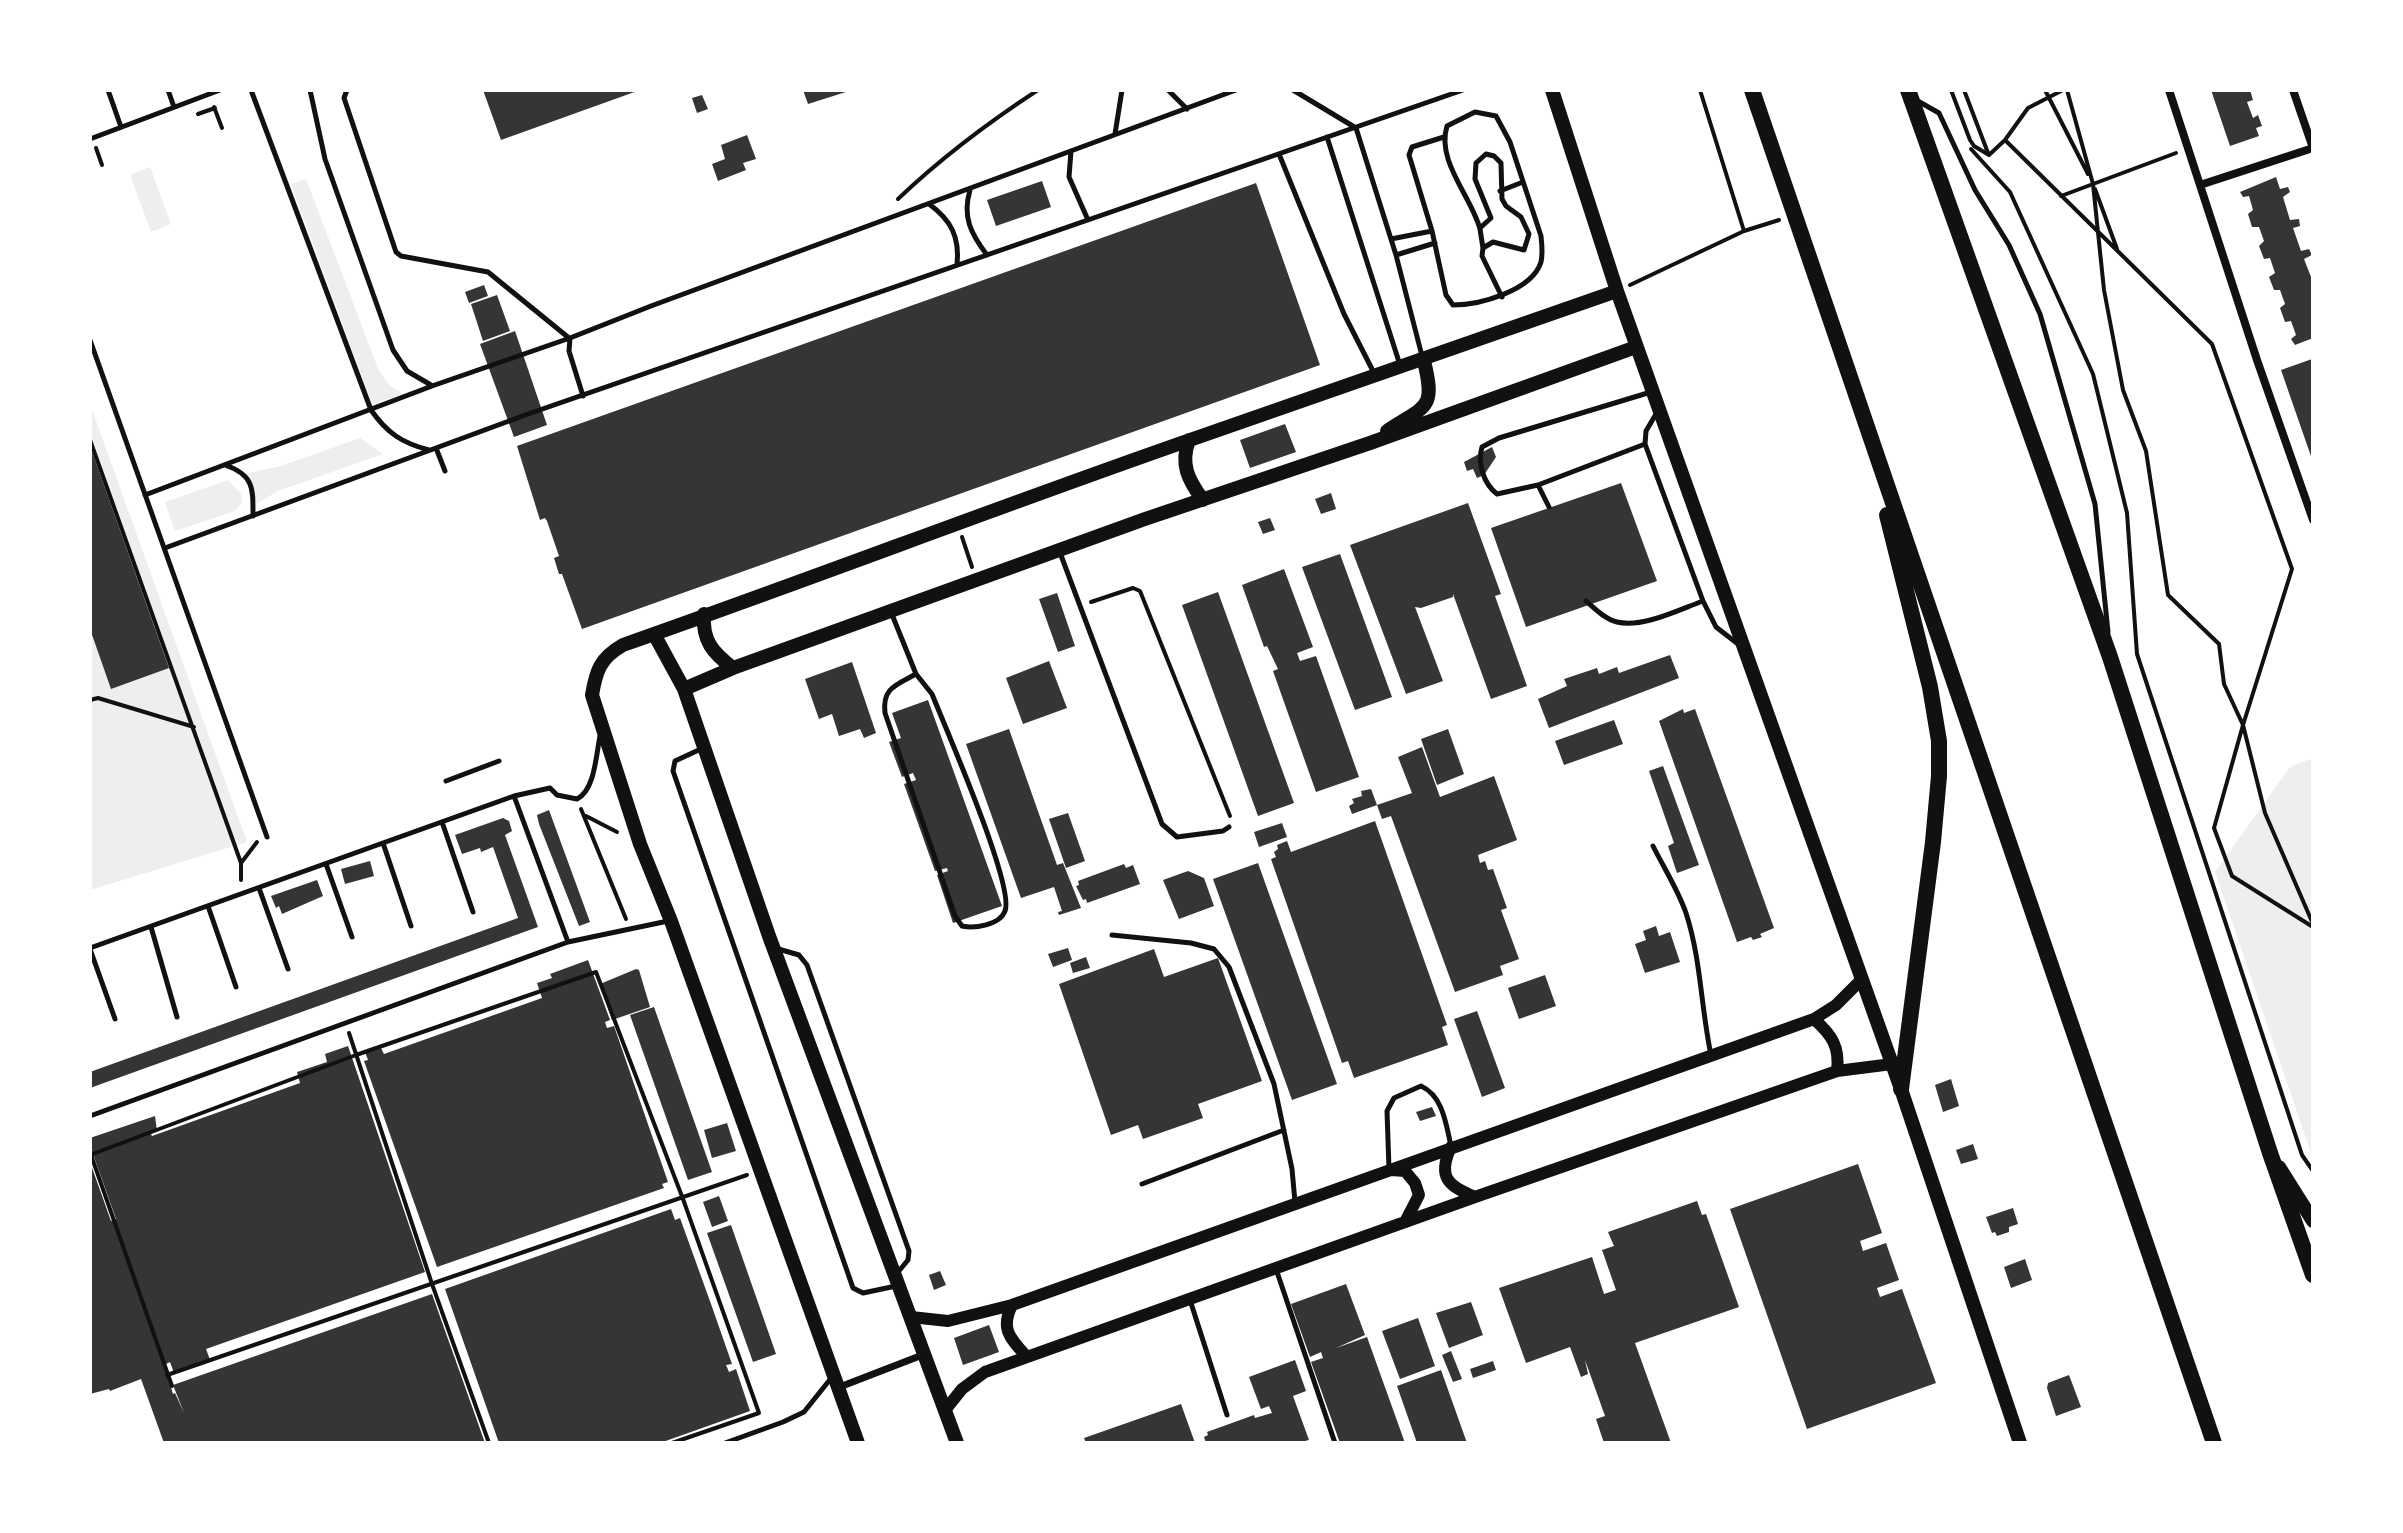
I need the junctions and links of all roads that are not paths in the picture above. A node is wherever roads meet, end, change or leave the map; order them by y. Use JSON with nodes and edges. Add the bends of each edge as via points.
{"nodes":[{"id":1,"x":108,"y":90,"type":"edge"},
{"id":2,"x":168,"y":90,"type":"edge"},
{"id":3,"x":220,"y":90,"type":"edge"},
{"id":4,"x":251,"y":90,"type":"edge"},
{"id":5,"x":310,"y":90,"type":"edge"},
{"id":6,"x":347,"y":90,"type":"edge"},
{"id":7,"x":1122,"y":90,"type":"edge"},
{"id":8,"x":1168,"y":90,"type":"edge"},
{"id":9,"x":1236,"y":90,"type":"edge"},
{"id":10,"x":1293,"y":90,"type":"edge"},
{"id":11,"x":1463,"y":90,"type":"edge"},
{"id":12,"x":1552,"y":90,"type":"edge"},
{"id":13,"x":1752,"y":90,"type":"edge"},
{"id":14,"x":2169,"y":90,"type":"edge"},
{"id":15,"x":2293,"y":90,"type":"edge"},
{"id":16,"x":1910,"y":93,"type":"edge"},
{"id":17,"x":174,"y":107,"type":"junction"},
{"id":18,"x":1187,"y":109,"type":"junction"},
{"id":19,"x":121,"y":127,"type":"junction"},
{"id":20,"x":1356,"y":128,"type":"junction"},
{"id":21,"x":1115,"y":134,"type":"junction"},
{"id":22,"x":1327,"y":137,"type":"junction"},
{"id":23,"x":1444,"y":137,"type":"junction"},
{"id":24,"x":90,"y":139,"type":"edge"},
{"id":25,"x":1071,"y":150,"type":"junction"},
{"id":26,"x":1279,"y":154,"type":"junction"},
{"id":27,"x":1523,"y":182,"type":"junction"},
{"id":28,"x":2200,"y":185,"type":"junction"},
{"id":29,"x":970,"y":189,"type":"junction"},
{"id":30,"x":1500,"y":191,"type":"junction"},
{"id":31,"x":929,"y":204,"type":"junction"},
{"id":32,"x":1532,"y":210,"type":"junction"},
{"id":33,"x":1521,"y":217,"type":"junction"},
{"id":34,"x":1088,"y":220,"type":"junction"},
{"id":35,"x":1480,"y":228,"type":"junction"},
{"id":36,"x":1432,"y":231,"type":"junction"},
{"id":37,"x":1391,"y":239,"type":"junction"},
{"id":38,"x":1435,"y":243,"type":"junction"},
{"id":39,"x":1483,"y":248,"type":"junction"},
{"id":40,"x":987,"y":255,"type":"junction"},
{"id":41,"x":1396,"y":255,"type":"junction"},
{"id":42,"x":957,"y":265,"type":"junction"},
{"id":43,"x":1617,"y":291,"type":"junction"},
{"id":44,"x":1502,"y":297,"type":"junction"},
{"id":45,"x":570,"y":338,"type":"junction"},
{"id":46,"x":90,"y":340,"type":"edge"},
{"id":47,"x":1636,"y":347,"type":"junction"},
{"id":48,"x":1424,"y":361,"type":"junction"},
{"id":49,"x":1402,"y":368,"type":"junction"},
{"id":50,"x":1376,"y":377,"type":"junction"},
{"id":51,"x":432,"y":386,"type":"junction"},
{"id":52,"x":1652,"y":391,"type":"junction"},
{"id":53,"x":583,"y":396,"type":"junction"},
{"id":54,"x":1859,"y":401,"type":"junction"},
{"id":55,"x":371,"y":410,"type":"junction"},
{"id":56,"x":1659,"y":410,"type":"junction"},
{"id":57,"x":1189,"y":440,"type":"junction"},
{"id":58,"x":1370,"y":443,"type":"junction"},
{"id":59,"x":1645,"y":444,"type":"junction"},
{"id":60,"x":433,"y":449,"type":"junction"},
{"id":61,"x":225,"y":465,"type":"junction"},
{"id":62,"x":445,"y":471,"type":"dead end"},
{"id":63,"x":1538,"y":485,"type":"junction"},
{"id":64,"x":145,"y":495,"type":"junction"},
{"id":65,"x":1203,"y":500,"type":"junction"},
{"id":66,"x":1549,"y":507,"type":"dead end"},
{"id":67,"x":253,"y":516,"type":"junction"},
{"id":68,"x":2313,"y":520,"type":"edge"},
{"id":69,"x":165,"y":548,"type":"junction"},
{"id":70,"x":1059,"y":550,"type":"junction"},
{"id":71,"x":1586,"y":601,"type":"dead end"},
{"id":72,"x":1703,"y":601,"type":"junction"},
{"id":73,"x":890,"y":611,"type":"junction"},
{"id":74,"x":704,"y":614,"type":"junction"},
{"id":75,"x":654,"y":634,"type":"junction"},
{"id":76,"x":1743,"y":646,"type":"junction"},
{"id":77,"x":2110,"y":657,"type":"junction"},
{"id":78,"x":733,"y":668,"type":"junction"},
{"id":79,"x":916,"y":674,"type":"junction"},
{"id":80,"x":684,"y":689,"type":"junction"},
{"id":81,"x":602,"y":728,"type":"junction"},
{"id":82,"x":704,"y":748,"type":"junction"},
{"id":83,"x":499,"y":761,"type":"dead end"},
{"id":84,"x":446,"y":781,"type":"dead end"},
{"id":85,"x":514,"y":796,"type":"junction"},
{"id":86,"x":442,"y":822,"type":"junction"},
{"id":87,"x":1229,"y":827,"type":"road end"},
{"id":88,"x":266,"y":834,"type":"road end"},
{"id":89,"x":383,"y":843,"type":"junction"},
{"id":90,"x":1653,"y":846,"type":"dead end"},
{"id":91,"x":326,"y":864,"type":"junction"},
{"id":92,"x":259,"y":888,"type":"junction"},
{"id":93,"x":208,"y":906,"type":"junction"},
{"id":94,"x":473,"y":912,"type":"dead end"},
{"id":95,"x":671,"y":921,"type":"junction"},
{"id":96,"x":411,"y":926,"type":"dead end"},
{"id":97,"x":151,"y":927,"type":"junction"},
{"id":98,"x":1112,"y":935,"type":"dead end"},
{"id":99,"x":352,"y":937,"type":"dead end"},
{"id":100,"x":568,"y":942,"type":"junction"},
{"id":101,"x":773,"y":947,"type":"junction"},
{"id":102,"x":90,"y":948,"type":"edge"},
{"id":103,"x":288,"y":969,"type":"dead end"},
{"id":104,"x":1862,"y":979,"type":"junction"},
{"id":105,"x":236,"y":987,"type":"dead end"},
{"id":106,"x":177,"y":1017,"type":"dead end"},
{"id":107,"x":115,"y":1019,"type":"dead end"},
{"id":108,"x":1814,"y":1019,"type":"junction"},
{"id":109,"x":1711,"y":1055,"type":"junction"},
{"id":110,"x":1892,"y":1064,"type":"junction"},
{"id":111,"x":1837,"y":1071,"type":"junction"},
{"id":112,"x":1901,"y":1089,"type":"junction"},
{"id":113,"x":90,"y":1116,"type":"edge"},
{"id":114,"x":1284,"y":1130,"type":"junction"},
{"id":115,"x":1451,"y":1147,"type":"junction"},
{"id":116,"x":2270,"y":1153,"type":"junction"},
{"id":117,"x":1389,"y":1169,"type":"junction"},
{"id":118,"x":1142,"y":1184,"type":"dead end"},
{"id":119,"x":1475,"y":1197,"type":"junction"},
{"id":120,"x":1295,"y":1203,"type":"junction"},
{"id":121,"x":2313,"y":1221,"type":"edge"},
{"id":122,"x":1405,"y":1222,"type":"junction"},
{"id":123,"x":1276,"y":1268,"type":"junction"},
{"id":124,"x":2313,"y":1275,"type":"edge"},
{"id":125,"x":897,"y":1281,"type":"junction"},
{"id":126,"x":1190,"y":1299,"type":"junction"},
{"id":127,"x":1012,"y":1305,"type":"junction"},
{"id":128,"x":911,"y":1317,"type":"junction"},
{"id":129,"x":925,"y":1354,"type":"junction"},
{"id":130,"x":1027,"y":1357,"type":"junction"},
{"id":131,"x":835,"y":1382,"type":"junction"},
{"id":132,"x":946,"y":1409,"type":"junction"},
{"id":133,"x":1227,"y":1415,"type":"dead end"},
{"id":134,"x":742,"y":1440,"type":"edge"},
{"id":135,"x":725,"y":1443,"type":"edge"},
{"id":136,"x":858,"y":1443,"type":"edge"},
{"id":137,"x":957,"y":1443,"type":"edge"},
{"id":138,"x":1335,"y":1443,"type":"edge"},
{"id":139,"x":2020,"y":1443,"type":"edge"},
{"id":140,"x":2214,"y":1443,"type":"edge"}],
"edges":[{"from":1,"to":19,"type":"lane"},
{"from":2,"to":17,"type":"lane"},
{"from":3,"to":17,"type":"lane"},
{"from":4,"to":55,"type":"lane"},
{"from":5,"to":51,"type":"lane","via":[[325,159],[393,350],[407,371]]},
{"from":6,"to":45,"type":"lane","via":[[344,98],[396,252],[488,272]]},
{"from":7,"to":21,"type":"lane"},
{"from":8,"to":18,"type":"lane"},
{"from":9,"to":18,"type":"lane"},
{"from":10,"to":20,"type":"lane"},
{"from":11,"to":20,"type":"lane"},
{"from":12,"to":43,"type":"main road"},
{"from":13,"to":54,"type":"highway"},
{"from":14,"to":28,"type":"street"},
{"from":15,"to":28,"type":"street","via":[[2313,148]]},
{"from":16,"to":77,"type":"highway"},
{"from":16,"to":77,"type":"lane","via":[[1939,113],[2040,314],[2095,504]]},
{"from":17,"to":19,"type":"lane"},
{"from":18,"to":21,"type":"lane"},
{"from":19,"to":24,"type":"lane"},
{"from":20,"to":22,"type":"lane"},
{"from":20,"to":37,"type":"lane"},
{"from":21,"to":25,"type":"lane"},
{"from":22,"to":26,"type":"lane"},
{"from":22,"to":49,"type":"lane"},
{"from":23,"to":27,"type":"lane","via":[[1447,126],[1475,112],[1496,116]]},
{"from":23,"to":35,"type":"lane"},
{"from":23,"to":36,"type":"lane","via":[[1412,147],[1409,155]]},
{"from":25,"to":29,"type":"lane"},
{"from":25,"to":34,"type":"lane","via":[[1069,177]]},
{"from":26,"to":34,"type":"lane"},
{"from":26,"to":50,"type":"lane","via":[[1344,314]]},
{"from":27,"to":30,"type":"lane"},
{"from":27,"to":32,"type":"lane"},
{"from":28,"to":68,"type":"street"},
{"from":29,"to":31,"type":"lane"},
{"from":29,"to":40,"type":"lane","via":[[966,213]]},
{"from":30,"to":33,"type":"lane","via":[[1506,206]]},
{"from":30,"to":35,"type":"lane","via":[[1501,163],[1486,154],[1476,163],[1475,179],[1491,218]]},
{"from":31,"to":42,"type":"lane","via":[[954,231]]},
{"from":31,"to":45,"type":"lane"},
{"from":32,"to":33,"type":"lane"},
{"from":32,"to":44,"type":"lane","via":[[1541,236],[1541,262],[1532,276]]},
{"from":33,"to":39,"type":"lane","via":[[1529,234],[1524,250],[1493,242]]},
{"from":34,"to":40,"type":"lane"},
{"from":35,"to":39,"type":"lane"},
{"from":36,"to":37,"type":"lane"},
{"from":36,"to":38,"type":"lane"},
{"from":37,"to":41,"type":"lane"},
{"from":38,"to":41,"type":"lane"},
{"from":38,"to":44,"type":"lane","via":[[1450,303]]},
{"from":39,"to":44,"type":"lane"},
{"from":40,"to":42,"type":"lane"},
{"from":41,"to":48,"type":"lane"},
{"from":42,"to":53,"type":"lane"},
{"from":43,"to":47,"type":"main road"},
{"from":43,"to":48,"type":"main road"},
{"from":45,"to":51,"type":"lane"},
{"from":45,"to":53,"type":"lane"},
{"from":46,"to":64,"type":"lane"},
{"from":47,"to":52,"type":"main road"},
{"from":47,"to":58,"type":"main road"},
{"from":48,"to":49,"type":"main road"},
{"from":48,"to":58,"type":"main road","via":[[1430,399]]},
{"from":49,"to":50,"type":"main road"},
{"from":50,"to":57,"type":"main road"},
{"from":51,"to":55,"type":"lane"},
{"from":52,"to":56,"type":"main road"},
{"from":52,"to":63,"type":"lane","via":[[1482,447],[1483,473],[1497,494]]},
{"from":53,"to":60,"type":"lane"},
{"from":54,"to":112,"type":"highway","via":[[1939,741],[1933,842]]},
{"from":54,"to":140,"type":"highway"},
{"from":55,"to":60,"type":"lane","via":[[391,435]]},
{"from":55,"to":61,"type":"lane"},
{"from":56,"to":59,"type":"lane","via":[[1646,431]]},
{"from":56,"to":76,"type":"main road"},
{"from":57,"to":65,"type":"main road","via":[[1184,465]]},
{"from":57,"to":74,"type":"main road"},
{"from":58,"to":65,"type":"main road"},
{"from":59,"to":63,"type":"lane"},
{"from":59,"to":72,"type":"lane"},
{"from":60,"to":62,"type":"lane"},
{"from":60,"to":67,"type":"lane"},
{"from":61,"to":64,"type":"lane"},
{"from":61,"to":67,"type":"lane","via":[[243,471],[249,480]]},
{"from":63,"to":66,"type":"lane"},
{"from":64,"to":69,"type":"lane"},
{"from":65,"to":70,"type":"main road"},
{"from":67,"to":69,"type":"lane"},
{"from":69,"to":88,"type":"lane"},
{"from":70,"to":73,"type":"main road"},
{"from":70,"to":87,"type":"lane","via":[[1162,824],[1177,837]]},
{"from":71,"to":72,"type":"lane","via":[[1620,623],[1641,622]]},
{"from":72,"to":76,"type":"lane","via":[[1716,627]]},
{"from":73,"to":78,"type":"main road"},
{"from":73,"to":79,"type":"lane"},
{"from":74,"to":75,"type":"main road"},
{"from":74,"to":78,"type":"main road","via":[[708,643]]},
{"from":75,"to":80,"type":"main road"},
{"from":75,"to":81,"type":"main road","via":[[614,650],[596,669],[592,695]]},
{"from":76,"to":104,"type":"main road"},
{"from":77,"to":116,"type":"highway"},
{"from":78,"to":80,"type":"main road"},
{"from":79,"to":79,"type":"lane","via":[[932,694],[1007,899],[998,920],[972,929],[955,916],[885,713],[883,700],[890,688]]},
{"from":80,"to":82,"type":"main road"},
{"from":81,"to":85,"type":"lane","via":[[585,793],[577,799],[550,788]]},
{"from":81,"to":95,"type":"main road"},
{"from":82,"to":101,"type":"main road"},
{"from":82,"to":125,"type":"lane","via":[[675,761],[673,771],[853,1288],[863,1293]]},
{"from":83,"to":84,"type":"lane"},
{"from":85,"to":86,"type":"lane"},
{"from":85,"to":100,"type":"lane"},
{"from":86,"to":89,"type":"lane"},
{"from":86,"to":94,"type":"lane"},
{"from":89,"to":91,"type":"lane"},
{"from":89,"to":96,"type":"lane"},
{"from":90,"to":109,"type":"lane","via":[[1685,913]]},
{"from":91,"to":92,"type":"lane"},
{"from":91,"to":99,"type":"lane"},
{"from":92,"to":93,"type":"lane"},
{"from":92,"to":103,"type":"lane"},
{"from":93,"to":97,"type":"lane"},
{"from":93,"to":105,"type":"lane"},
{"from":95,"to":100,"type":"lane"},
{"from":95,"to":131,"type":"main road"},
{"from":97,"to":102,"type":"lane"},
{"from":97,"to":106,"type":"lane"},
{"from":98,"to":114,"type":"lane","via":[[1214,949],[1229,967],[1274,1084]]},
{"from":100,"to":113,"type":"lane"},
{"from":101,"to":125,"type":"main road"},
{"from":101,"to":125,"type":"lane","via":[[799,955],[807,965],[909,1251]]},
{"from":102,"to":107,"type":"lane"},
{"from":104,"to":108,"type":"street"},
{"from":104,"to":110,"type":"main road"},
{"from":108,"to":109,"type":"street"},
{"from":108,"to":111,"type":"street","via":[[1834,1040]]},
{"from":109,"to":115,"type":"street"},
{"from":110,"to":111,"type":"street"},
{"from":110,"to":112,"type":"main road"},
{"from":111,"to":119,"type":"street"},
{"from":112,"to":139,"type":"main road"},
{"from":114,"to":118,"type":"lane"},
{"from":114,"to":120,"type":"lane"},
{"from":115,"to":117,"type":"street"},
{"from":115,"to":117,"type":"lane","via":[[1444,1113],[1431,1090],[1421,1086],[1394,1098],[1387,1111]]},
{"from":115,"to":119,"type":"street","via":[[1445,1174],[1455,1189]]},
{"from":116,"to":121,"type":"main road"},
{"from":116,"to":124,"type":"highway"},
{"from":117,"to":120,"type":"street"},
{"from":117,"to":122,"type":"street","via":[[1405,1171],[1419,1195]]},
{"from":119,"to":122,"type":"street"},
{"from":120,"to":127,"type":"street"},
{"from":122,"to":123,"type":"street"},
{"from":123,"to":126,"type":"street"},
{"from":123,"to":138,"type":"lane"},
{"from":125,"to":128,"type":"main road"},
{"from":126,"to":130,"type":"street"},
{"from":126,"to":133,"type":"lane"},
{"from":127,"to":128,"type":"street","via":[[948,1321]]},
{"from":127,"to":130,"type":"street","via":[[1006,1324]]},
{"from":128,"to":129,"type":"main road"},
{"from":129,"to":131,"type":"street"},
{"from":129,"to":132,"type":"main road"},
{"from":130,"to":132,"type":"street","via":[[985,1372]]},
{"from":131,"to":134,"type":"lane","via":[[804,1412]]},
{"from":131,"to":136,"type":"main road"},
{"from":132,"to":137,"type":"main road"},
{"from":134,"to":135,"type":"lane"}]}
